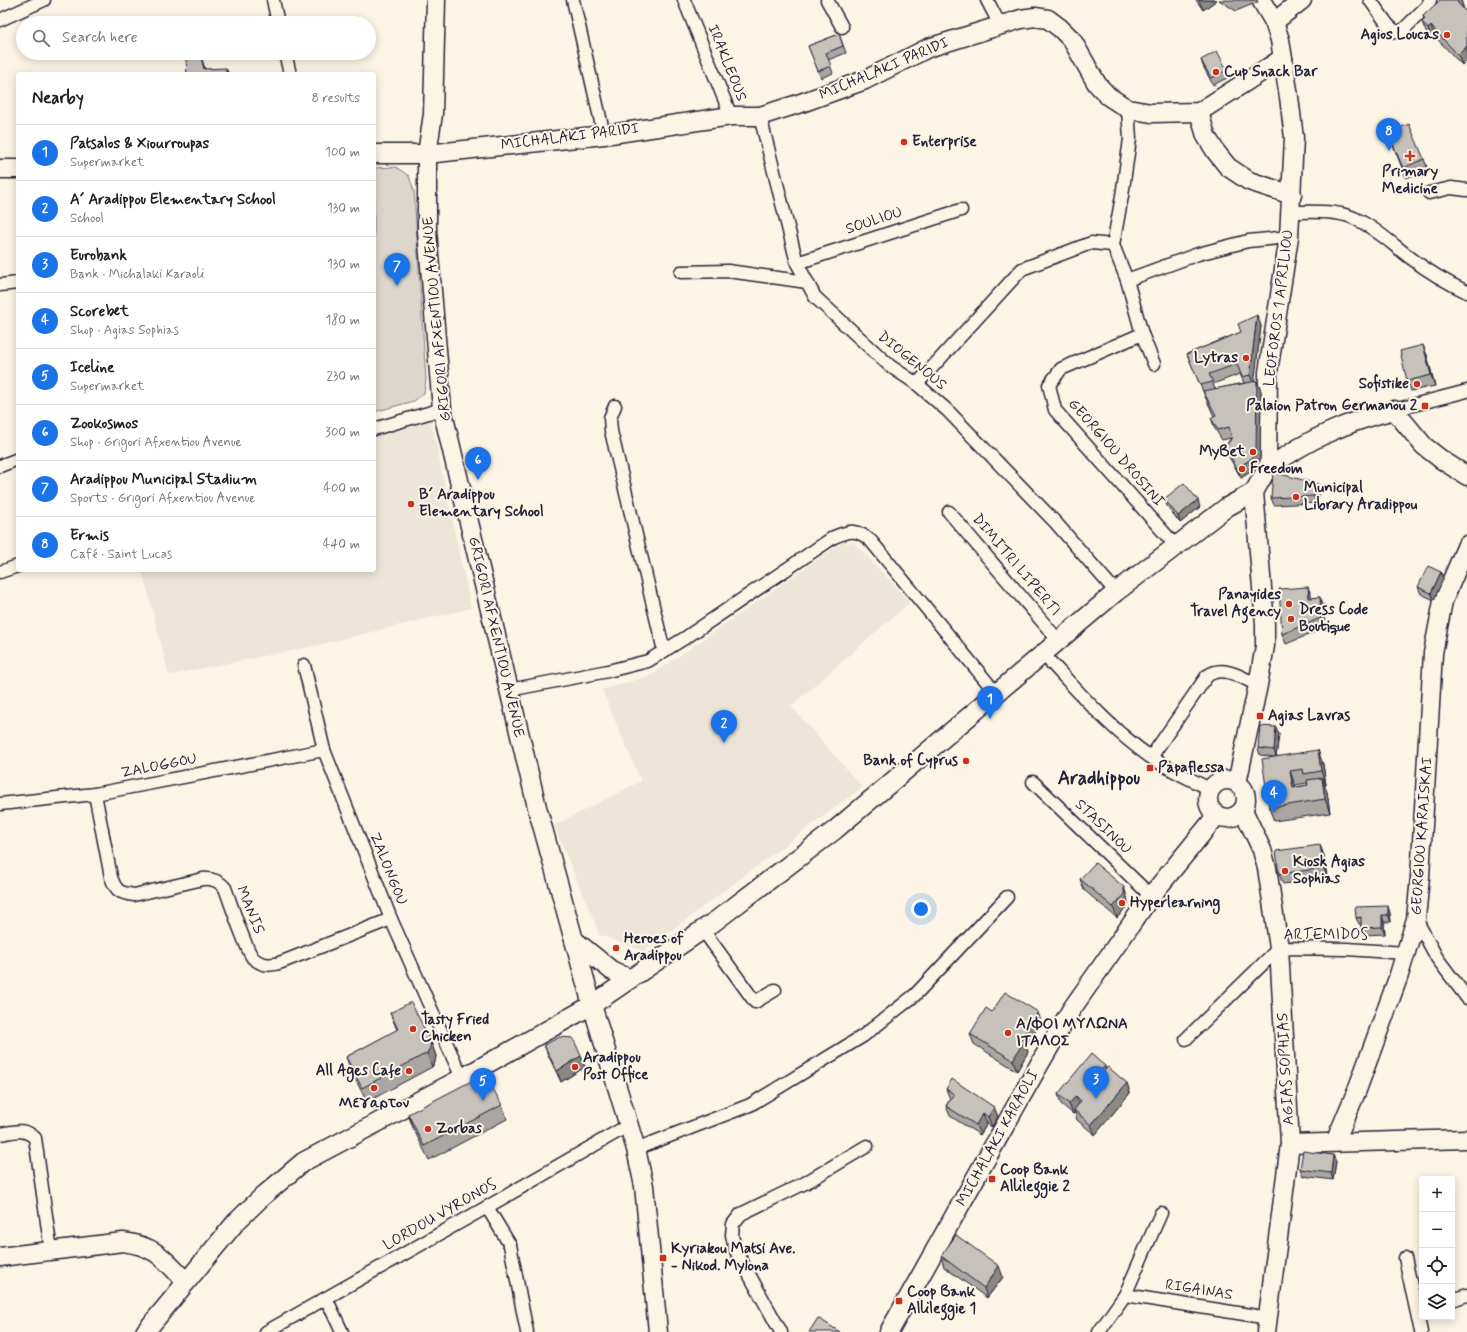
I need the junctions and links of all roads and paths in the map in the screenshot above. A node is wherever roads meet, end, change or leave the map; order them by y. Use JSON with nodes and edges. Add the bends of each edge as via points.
{"nodes":[{"id":1,"x":44,"y":0,"type":"edge"},
{"id":2,"x":273,"y":0,"type":"edge"},
{"id":3,"x":436,"y":0,"type":"edge"},
{"id":4,"x":572,"y":0,"type":"edge"},
{"id":5,"x":684,"y":0,"type":"edge"},
{"id":6,"x":827,"y":0,"type":"edge"},
{"id":7,"x":987,"y":0,"type":"edge"},
{"id":8,"x":1261,"y":0,"type":"edge"},
{"id":9,"x":1302,"y":0,"type":"edge"},
{"id":10,"x":1370,"y":0,"type":"edge"},
{"id":11,"x":1430,"y":0,"type":"edge"},
{"id":12,"x":276,"y":16,"type":"edge"},
{"id":13,"x":0,"y":20,"type":"edge"},
{"id":14,"x":1274,"y":22,"type":"junction"},
{"id":15,"x":1000,"y":25,"type":"junction"},
{"id":16,"x":842,"y":27,"type":"dead end"},
{"id":17,"x":1284,"y":58,"type":"junction"},
{"id":18,"x":287,"y":60,"type":"edge"},
{"id":19,"x":290,"y":72,"type":"edge"},
{"id":20,"x":1128,"y":108,"type":"junction"},
{"id":21,"x":1199,"y":112,"type":"junction"},
{"id":22,"x":731,"y":116,"type":"junction"},
{"id":23,"x":760,"y":116,"type":"junction"},
{"id":24,"x":604,"y":135,"type":"junction"},
{"id":25,"x":376,"y":154,"type":"edge"},
{"id":26,"x":427,"y":154,"type":"junction"},
{"id":27,"x":0,"y":169,"type":"edge"},
{"id":28,"x":16,"y":169,"type":"edge"},
{"id":29,"x":1467,"y":190,"type":"edge"},
{"id":30,"x":1429,"y":193,"type":"dead end"},
{"id":31,"x":1291,"y":204,"type":"junction"},
{"id":32,"x":960,"y":210,"type":"dead end"},
{"id":33,"x":1289,"y":237,"type":"junction"},
{"id":34,"x":1113,"y":245,"type":"junction"},
{"id":35,"x":797,"y":263,"type":"junction"},
{"id":36,"x":681,"y":272,"type":"dead end"},
{"id":37,"x":1127,"y":280,"type":"junction"},
{"id":38,"x":807,"y":282,"type":"junction"},
{"id":39,"x":16,"y":283,"type":"edge"},
{"id":40,"x":0,"y":285,"type":"edge"},
{"id":41,"x":1467,"y":292,"type":"edge"},
{"id":42,"x":1142,"y":334,"type":"junction"},
{"id":43,"x":1154,"y":364,"type":"dead end"},
{"id":44,"x":917,"y":384,"type":"junction"},
{"id":45,"x":1467,"y":391,"type":"edge"},
{"id":46,"x":615,"y":406,"type":"dead end"},
{"id":47,"x":442,"y":409,"type":"junction"},
{"id":48,"x":1394,"y":410,"type":"junction"},
{"id":49,"x":376,"y":428,"type":"edge"},
{"id":50,"x":16,"y":460,"type":"edge"},
{"id":51,"x":0,"y":466,"type":"edge"},
{"id":52,"x":1267,"y":469,"type":"junction"},
{"id":53,"x":1467,"y":476,"type":"edge"},
{"id":54,"x":1254,"y":492,"type":"junction"},
{"id":55,"x":1227,"y":507,"type":"junction"},
{"id":56,"x":949,"y":512,"type":"dead end"},
{"id":57,"x":1257,"y":525,"type":"junction"},
{"id":58,"x":1467,"y":545,"type":"edge"},
{"id":59,"x":1176,"y":546,"type":"junction"},
{"id":60,"x":16,"y":567,"type":"edge"},
{"id":61,"x":0,"y":572,"type":"edge"},
{"id":62,"x":1116,"y":592,"type":"junction"},
{"id":63,"x":1058,"y":640,"type":"junction"},
{"id":64,"x":664,"y":651,"type":"junction"},
{"id":65,"x":1042,"y":654,"type":"junction"},
{"id":66,"x":304,"y":665,"type":"dead end"},
{"id":67,"x":1258,"y":685,"type":"junction"},
{"id":68,"x":509,"y":690,"type":"junction"},
{"id":69,"x":996,"y":693,"type":"junction"},
{"id":70,"x":324,"y":750,"type":"junction"},
{"id":71,"x":1150,"y":757,"type":"junction"},
{"id":72,"x":1033,"y":782,"type":"dead end"},
{"id":73,"x":1237,"y":783,"type":"junction"},
{"id":74,"x":1211,"y":790,"type":"junction"},
{"id":75,"x":95,"y":794,"type":"junction"},
{"id":76,"x":0,"y":804,"type":"edge"},
{"id":77,"x":1243,"y":810,"type":"junction"},
{"id":78,"x":1216,"y":814,"type":"junction"},
{"id":79,"x":1151,"y":896,"type":"junction"},
{"id":80,"x":1007,"y":897,"type":"dead end"},
{"id":81,"x":391,"y":919,"type":"junction"},
{"id":82,"x":1416,"y":920,"type":"junction"},
{"id":83,"x":703,"y":930,"type":"junction"},
{"id":84,"x":574,"y":940,"type":"junction"},
{"id":85,"x":1279,"y":948,"type":"junction"},
{"id":86,"x":1405,"y":953,"type":"junction"},
{"id":87,"x":630,"y":979,"type":"junction"},
{"id":88,"x":775,"y":990,"type":"dead end"},
{"id":89,"x":1467,"y":998,"type":"edge"},
{"id":90,"x":592,"y":1005,"type":"junction"},
{"id":91,"x":1186,"y":1039,"type":"dead end"},
{"id":92,"x":462,"y":1078,"type":"junction"},
{"id":93,"x":629,"y":1125,"type":"junction"},
{"id":94,"x":0,"y":1134,"type":"edge"},
{"id":95,"x":1467,"y":1139,"type":"edge"},
{"id":96,"x":1335,"y":1142,"type":"junction"},
{"id":97,"x":1290,"y":1144,"type":"junction"},
{"id":98,"x":867,"y":1146,"type":"dead end"},
{"id":99,"x":636,"y":1148,"type":"junction"},
{"id":100,"x":487,"y":1208,"type":"junction"},
{"id":101,"x":1161,"y":1214,"type":"dead end"},
{"id":102,"x":51,"y":1251,"type":"junction"},
{"id":103,"x":0,"y":1257,"type":"edge"},
{"id":104,"x":1405,"y":1258,"type":"dead end"},
{"id":105,"x":186,"y":1282,"type":"junction"},
{"id":106,"x":1125,"y":1295,"type":"junction"},
{"id":107,"x":1467,"y":1295,"type":"edge"},
{"id":108,"x":326,"y":1298,"type":"junction"},
{"id":109,"x":1455,"y":1299,"type":"edge"},
{"id":110,"x":1419,"y":1309,"type":"edge"},
{"id":111,"x":1420,"y":1320,"type":"edge"},
{"id":112,"x":1268,"y":1325,"type":"edge"},
{"id":113,"x":524,"y":1331,"type":"edge"},
{"id":114,"x":145,"y":1332,"type":"edge"},
{"id":115,"x":266,"y":1332,"type":"edge"},
{"id":116,"x":342,"y":1332,"type":"edge"},
{"id":117,"x":658,"y":1332,"type":"edge"},
{"id":118,"x":781,"y":1332,"type":"edge"},
{"id":119,"x":889,"y":1332,"type":"edge"},
{"id":120,"x":1099,"y":1332,"type":"edge"},
{"id":121,"x":1421,"y":1332,"type":"edge"}],
"edges":[{"from":1,"to":13,"type":"street"},
{"from":2,"to":12,"type":"street"},
{"from":3,"to":26,"type":"main road","name":"GRIGORI AFXENTIOU AVENUE","via":[[433,114]]},
{"from":4,"to":24,"type":"street"},
{"from":5,"to":22,"type":"street","name":"IRAKLEOUS"},
{"from":6,"to":16,"type":"street"},
{"from":7,"to":15,"type":"street"},
{"from":8,"to":14,"type":"main road","name":"LEOFOROS 1 APRILIOU"},
{"from":9,"to":14,"type":"main road"},
{"from":10,"to":11,"type":"street","via":[[1396,32],[1402,31]]},
{"from":14,"to":17,"type":"main road","name":"LEOFOROS 1 APRILIOU"},
{"from":15,"to":20,"type":"main road","name":"MICHALAKI PARIDI","via":[[1035,17],[1048,19],[1072,40],[1097,84],[1108,96]]},
{"from":15,"to":23,"type":"main road","name":"MICHALAKI PARIDI","via":[[928,48],[865,80]]},
{"from":17,"to":21,"type":"main road"},
{"from":17,"to":31,"type":"main road","name":"LEOFOROS 1 APRILIOU","via":[[1294,138]]},
{"from":18,"to":19,"type":"street"},
{"from":20,"to":21,"type":"main road","name":"MICHALAKI PARIDI","via":[[1151,113]]},
{"from":20,"to":34,"type":"street","via":[[1130,139]]},
{"from":21,"to":31,"type":"main road","via":[[1206,136],[1228,167]]},
{"from":22,"to":23,"type":"main road","name":"MICHALAKI PARIDI"},
{"from":22,"to":24,"type":"main road","name":"MICHALAKI PARIDI"},
{"from":23,"to":35,"type":"street","name":"DIOGENOUS"},
{"from":24,"to":26,"type":"main road","name":"MICHALAKI PARIDI"},
{"from":25,"to":26,"type":"main road","name":"MICHALAKI PARIDI"},
{"from":26,"to":47,"type":"main road","name":"GRIGORI AFXENTIOU AVENUE","via":[[427,231]]},
{"from":27,"to":28,"type":"main road"},
{"from":29,"to":30,"type":"street","via":[[1451,188]]},
{"from":31,"to":33,"type":"main road","name":"LEOFOROS 1 APRILIOU"},
{"from":31,"to":41,"type":"street","via":[[1354,218],[1378,232],[1413,260]]},
{"from":32,"to":35,"type":"street","name":"SOULIOU"},
{"from":33,"to":37,"type":"street","via":[[1248,241],[1198,254]]},
{"from":33,"to":52,"type":"main road","name":"LEOFOROS 1 APRILIOU","via":[[1268,372]]},
{"from":34,"to":37,"type":"street"},
{"from":34,"to":44,"type":"street","via":[[1091,243],[1022,269]]},
{"from":35,"to":38,"type":"street","name":"DIOGENOUS"},
{"from":36,"to":38,"type":"street","via":[[728,271]]},
{"from":37,"to":42,"type":"street"},
{"from":38,"to":44,"type":"street","name":"DIOGENOUS","via":[[815,297],[857,337],[890,366]]},
{"from":39,"to":40,"type":"street"},
{"from":42,"to":43,"type":"street"},
{"from":42,"to":59,"type":"street","name":"GEORGIOU DROSINI","via":[[1061,368],[1049,385],[1055,410]]},
{"from":44,"to":62,"type":"street","name":"DIOGENOUS","via":[[948,411],[1056,523]]},
{"from":45,"to":48,"type":"street"},
{"from":46,"to":64,"type":"street","via":[[610,418],[611,431]]},
{"from":47,"to":49,"type":"street"},
{"from":47,"to":68,"type":"main road","name":"GRIGORI AFXENTIOU AVENUE"},
{"from":48,"to":52,"type":"main road","via":[[1361,419],[1319,436]]},
{"from":48,"to":53,"type":"main road","via":[[1424,446]]},
{"from":50,"to":51,"type":"street"},
{"from":52,"to":54,"type":"main road","name":"LEOFOROS 1 APRILIOU"},
{"from":54,"to":55,"type":"main road"},
{"from":54,"to":57,"type":"main road"},
{"from":55,"to":57,"type":"main road","via":[[1247,514]]},
{"from":55,"to":59,"type":"main road"},
{"from":56,"to":63,"type":"street","name":"DIMITRI LIPERTI"},
{"from":57,"to":67,"type":"main road","via":[[1265,624],[1265,646]]},
{"from":58,"to":82,"type":"main road","name":"GEORGIOU KARAISKAI","via":[[1443,601],[1433,653]]},
{"from":59,"to":62,"type":"main road"},
{"from":60,"to":61,"type":"street"},
{"from":62,"to":63,"type":"main road"},
{"from":63,"to":65,"type":"main road"},
{"from":64,"to":68,"type":"street","via":[[648,660],[608,671]]},
{"from":64,"to":69,"type":"street","via":[[834,536],[854,531],[871,541]]},
{"from":65,"to":69,"type":"main road"},
{"from":65,"to":71,"type":"street","via":[[1106,721]]},
{"from":66,"to":70,"type":"street","name":"ZALONGOU"},
{"from":67,"to":71,"type":"street","via":[[1228,672],[1213,672],[1207,676]]},
{"from":67,"to":73,"type":"main road"},
{"from":68,"to":84,"type":"main road","name":"GRIGORI AFXENTIOU AVENUE","via":[[537,807]]},
{"from":69,"to":83,"type":"main road","via":[[835,830]]},
{"from":70,"to":75,"type":"street","name":"ZALOGGOU"},
{"from":70,"to":81,"type":"street","name":"ZALONGOU"},
{"from":71,"to":74,"type":"street"},
{"from":72,"to":79,"type":"street","name":"STASINOU"},
{"from":73,"to":74,"type":"main road","via":[[1231,780],[1220,782]]},
{"from":73,"to":77,"type":"main road","via":[[1245,792],[1246,805]]},
{"from":74,"to":78,"type":"main road","via":[[1208,800]]},
{"from":75,"to":76,"type":"street","name":"ZALOGGOU"},
{"from":75,"to":81,"type":"street","name":"MANIS","via":[[111,877],[117,889],[122,894],[134,895],[203,879],[214,880],[225,888],[250,954],[259,962],[269,965],[282,962]]},
{"from":77,"to":78,"type":"main road","via":[[1228,818]]},
{"from":77,"to":85,"type":"main road","name":"AGIAS SOPHIAS","via":[[1262,850],[1267,868]]},
{"from":78,"to":79,"type":"main road","name":"MICHALAKI KARAOLI"},
{"from":79,"to":119,"type":"main road","name":"MICHALAKI KARAOLI","via":[[1071,1010]]},
{"from":80,"to":99,"type":"street","via":[[915,995],[863,1036],[750,1105]]},
{"from":81,"to":92,"type":"street","name":"ZALONGOU"},
{"from":82,"to":86,"type":"main road","name":"GEORGIOU KARAISKAI"},
{"from":82,"to":89,"type":"street","via":[[1437,958]]},
{"from":83,"to":87,"type":"main road"},
{"from":83,"to":88,"type":"street","via":[[755,1002]]},
{"from":84,"to":87,"type":"main road","via":[[610,970]]},
{"from":84,"to":90,"type":"main road","name":"GRIGORI AFXENTIOU AVENUE"},
{"from":85,"to":86,"type":"street","name":"ARTEMIDOS"},
{"from":85,"to":91,"type":"street","name":"ARTEMIDOS"},
{"from":85,"to":97,"type":"main road","name":"AGIAS SOPHIAS"},
{"from":86,"to":96,"type":"main road","name":"GEORGIOU KARAISKAI","via":[[1357,1090]]},
{"from":87,"to":90,"type":"main road"},
{"from":90,"to":92,"type":"main road"},
{"from":90,"to":93,"type":"main road","name":"GRIGORI AFXENTIOU AVENUE"},
{"from":92,"to":105,"type":"main road","via":[[303,1162],[236,1222]]},
{"from":93,"to":99,"type":"main road","name":"GRIGORI AFXENTIOU AVENUE"},
{"from":93,"to":100,"type":"street","name":"LORDOU VYRONOS"},
{"from":94,"to":102,"type":"street","via":[[22,1131],[29,1132],[35,1138]]},
{"from":95,"to":96,"type":"main road"},
{"from":96,"to":97,"type":"main road"},
{"from":97,"to":112,"type":"main road","name":"AGIAS SOPHIAS"},
{"from":98,"to":118,"type":"street","via":[[804,1183],[741,1214],[733,1224],[735,1249]]},
{"from":99,"to":117,"type":"main road","name":"GRIGORI AFXENTIOU AVENUE","via":[[644,1186]]},
{"from":100,"to":108,"type":"street","name":"LORDOU VYRONOS"},
{"from":100,"to":113,"type":"street","via":[[510,1245]]},
{"from":101,"to":106,"type":"street"},
{"from":102,"to":103,"type":"main road"},
{"from":102,"to":105,"type":"main road","via":[[123,1242],[134,1244],[158,1253]]},
{"from":104,"to":110,"type":"street"},
{"from":105,"to":114,"type":"main road"},
{"from":106,"to":112,"type":"street","name":"RIGAINAS"},
{"from":106,"to":120,"type":"street"},
{"from":107,"to":109,"type":"street"},
{"from":108,"to":115,"type":"street","name":"LORDOU VYRONOS"},
{"from":108,"to":116,"type":"street"},
{"from":111,"to":121,"type":"street"}]}
